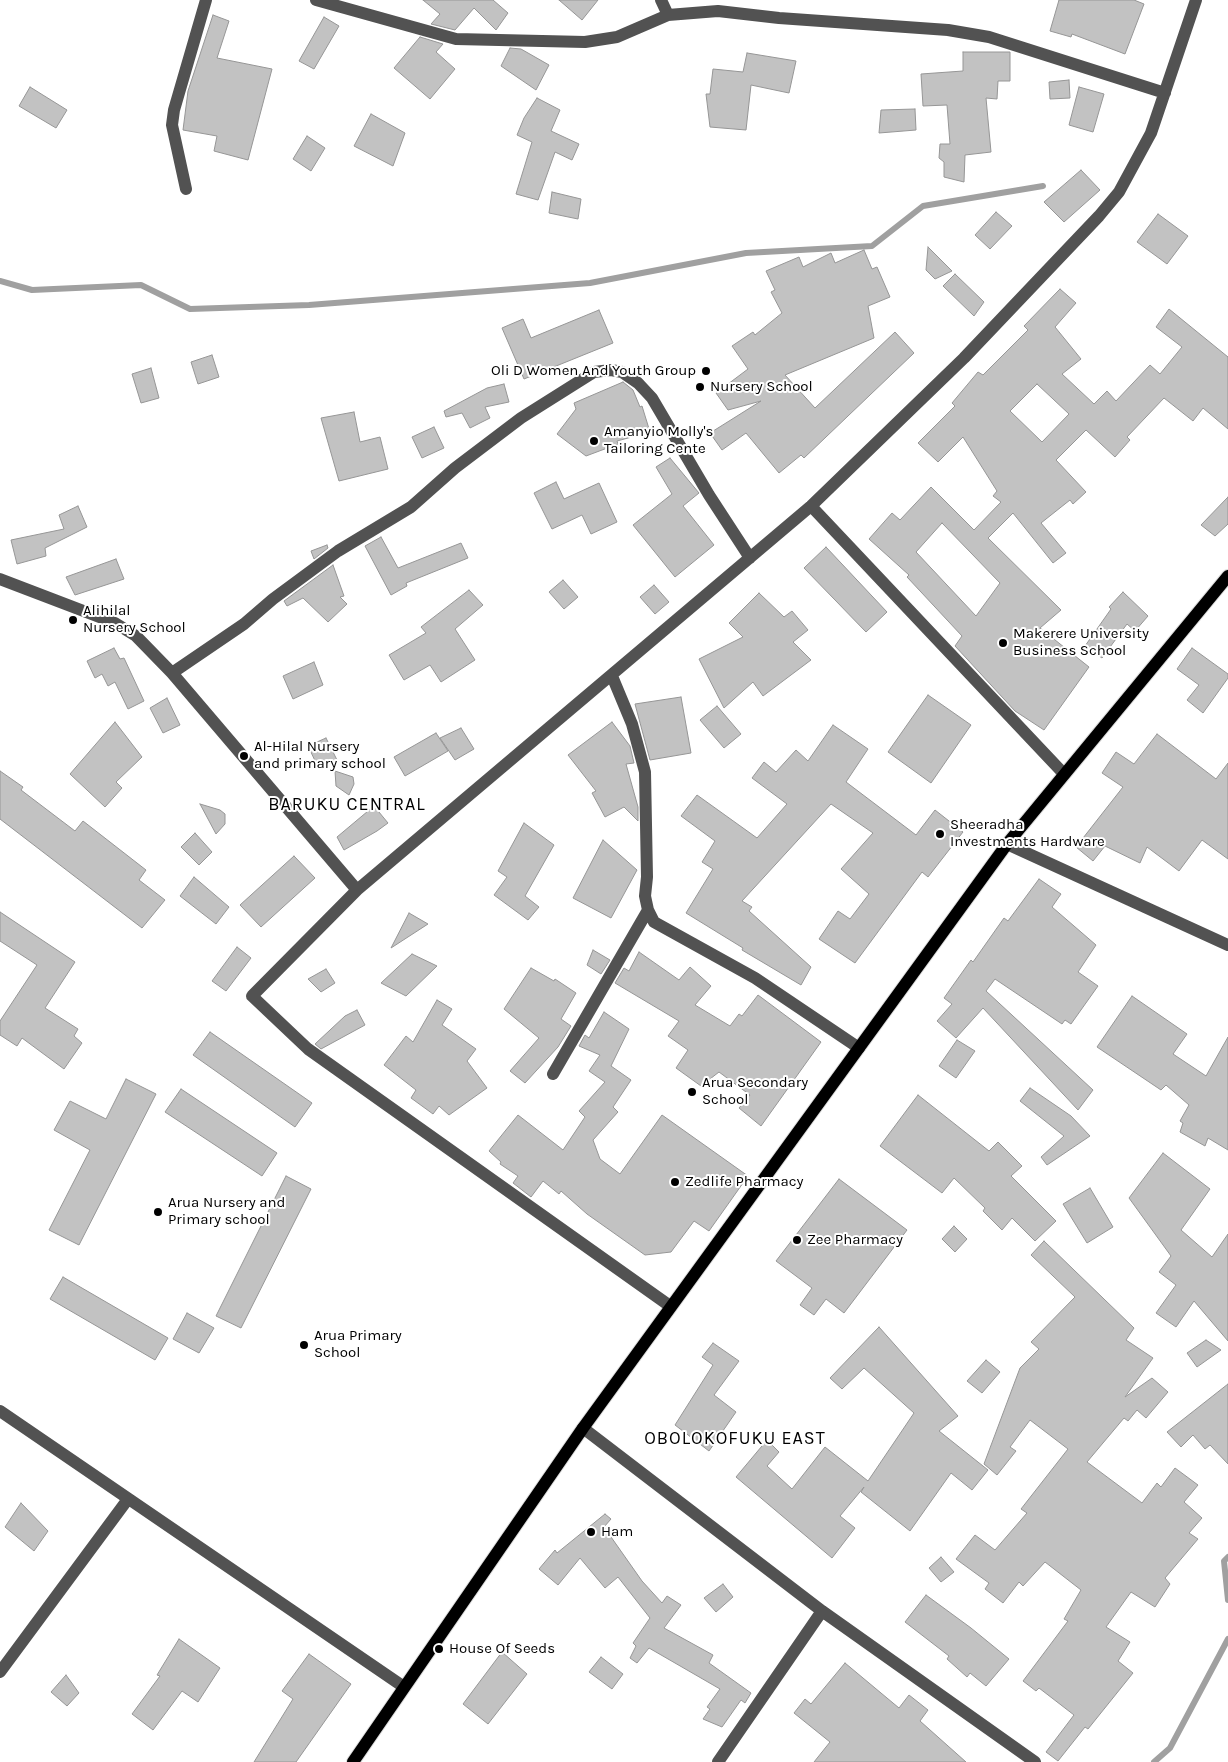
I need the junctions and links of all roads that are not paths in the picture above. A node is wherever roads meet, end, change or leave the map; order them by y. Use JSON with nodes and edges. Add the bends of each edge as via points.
{"nodes":[{"id":1,"x":206,"y":0,"type":"edge"},
{"id":2,"x":316,"y":0,"type":"edge"},
{"id":3,"x":661,"y":0,"type":"edge"},
{"id":4,"x":1196,"y":0,"type":"edge"},
{"id":5,"x":668,"y":15,"type":"junction"},
{"id":6,"x":1165,"y":93,"type":"junction"},
{"id":7,"x":186,"y":188,"type":"dead end"},
{"id":8,"x":811,"y":506,"type":"junction"},
{"id":9,"x":750,"y":558,"type":"junction"},
{"id":10,"x":1228,"y":576,"type":"edge"},
{"id":11,"x":0,"y":579,"type":"edge"},
{"id":12,"x":172,"y":673,"type":"junction"},
{"id":13,"x":612,"y":676,"type":"junction"},
{"id":14,"x":1064,"y":774,"type":"junction"},
{"id":15,"x":1006,"y":844,"type":"junction"},
{"id":16,"x":356,"y":890,"type":"junction"},
{"id":17,"x":648,"y":910,"type":"junction"},
{"id":18,"x":1228,"y":945,"type":"edge"},
{"id":19,"x":859,"y":1048,"type":"junction"},
{"id":20,"x":553,"y":1074,"type":"dead end"},
{"id":21,"x":670,"y":1306,"type":"junction"},
{"id":22,"x":0,"y":1411,"type":"edge"},
{"id":23,"x":583,"y":1428,"type":"junction"},
{"id":24,"x":128,"y":1498,"type":"junction"},
{"id":25,"x":822,"y":1611,"type":"junction"},
{"id":26,"x":0,"y":1672,"type":"edge"},
{"id":27,"x":404,"y":1687,"type":"junction"},
{"id":28,"x":353,"y":1762,"type":"edge"},
{"id":29,"x":718,"y":1762,"type":"edge"},
{"id":30,"x":1035,"y":1762,"type":"edge"}],
"edges":[{"from":1,"to":7,"type":"street","via":[[172,125]]},
{"from":2,"to":5,"type":"street","via":[[456,39],[585,42],[617,37]]},
{"from":3,"to":5,"type":"street"},
{"from":4,"to":6,"type":"street"},
{"from":5,"to":6,"type":"street","via":[[718,11],[948,30],[989,37]]},
{"from":6,"to":8,"type":"street","via":[[1151,134],[1136,164],[1099,216],[964,358]]},
{"from":8,"to":9,"type":"street"},
{"from":8,"to":14,"type":"street"},
{"from":9,"to":12,"type":"street","via":[[652,398],[622,372],[594,372],[521,418],[455,468],[411,507],[338,551],[273,598],[244,624]]},
{"from":9,"to":13,"type":"street"},
{"from":10,"to":14,"type":"main road"},
{"from":11,"to":12,"type":"street","via":[[115,623],[136,636]]},
{"from":12,"to":16,"type":"street"},
{"from":13,"to":16,"type":"street"},
{"from":13,"to":17,"type":"street","via":[[632,724],[645,772],[648,878],[645,896]]},
{"from":14,"to":15,"type":"main road"},
{"from":15,"to":18,"type":"street"},
{"from":15,"to":19,"type":"main road"},
{"from":16,"to":21,"type":"street","via":[[252,996],[308,1049]]},
{"from":17,"to":19,"type":"street","via":[[654,922],[755,978]]},
{"from":17,"to":20,"type":"street"},
{"from":19,"to":21,"type":"main road"},
{"from":21,"to":23,"type":"main road"},
{"from":22,"to":24,"type":"street"},
{"from":23,"to":25,"type":"street"},
{"from":23,"to":27,"type":"main road"},
{"from":24,"to":26,"type":"street"},
{"from":24,"to":27,"type":"street"},
{"from":25,"to":29,"type":"street"},
{"from":25,"to":30,"type":"street"},
{"from":27,"to":28,"type":"main road"}]}
